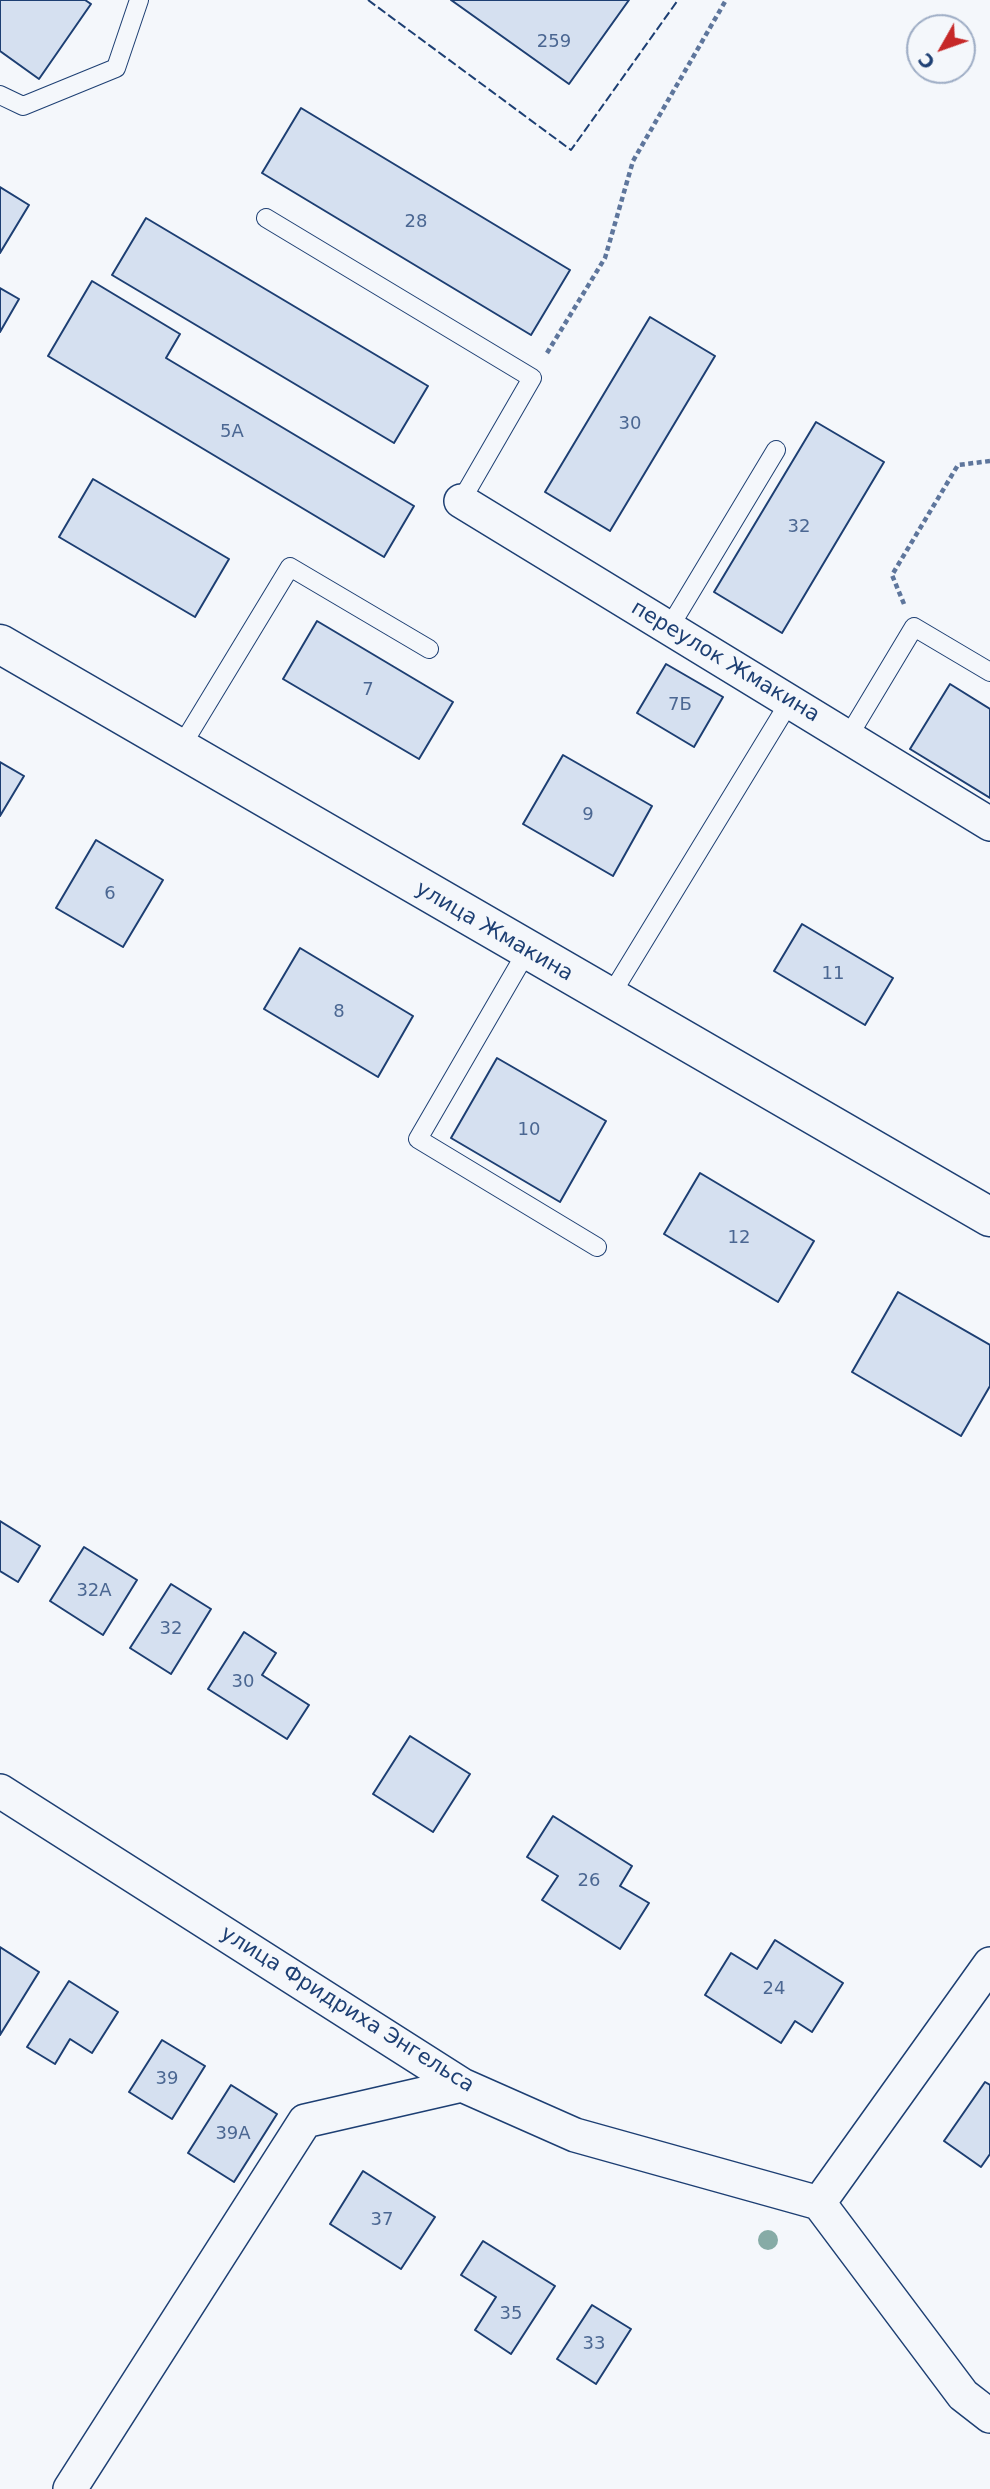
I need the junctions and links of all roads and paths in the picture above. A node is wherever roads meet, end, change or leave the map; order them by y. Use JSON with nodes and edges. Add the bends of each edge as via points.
{"nodes":[{"id":1,"x":139,"y":0,"type":"edge"},
{"id":2,"x":726,"y":0,"type":"edge"},
{"id":3,"x":0,"y":95,"type":"edge"},
{"id":4,"x":266,"y":218,"type":"dead end"},
{"id":5,"x":532,"y":378,"type":"junction"},
{"id":6,"x":776,"y":450,"type":"dead end"},
{"id":7,"x":990,"y":461,"type":"edge"},
{"id":8,"x":461,"y":501,"type":"joint"},
{"id":9,"x":914,"y":627,"type":"junction"},
{"id":10,"x":669,"y":628,"type":"junction"},
{"id":11,"x":0,"y":644,"type":"edge"},
{"id":12,"x":429,"y":649,"type":"dead end"},
{"id":13,"x":990,"y":672,"type":"edge"},
{"id":14,"x":790,"y":701,"type":"junction"},
{"id":15,"x":848,"y":737,"type":"junction"},
{"id":16,"x":179,"y":750,"type":"junction"},
{"id":17,"x":990,"y":824,"type":"edge"},
{"id":18,"x":527,"y":951,"type":"junction"},
{"id":19,"x":609,"y":998,"type":"junction"},
{"id":20,"x":990,"y":1217,"type":"edge"},
{"id":21,"x":597,"y":1247,"type":"dead end"},
{"id":22,"x":0,"y":1791,"type":"edge"},
{"id":23,"x":990,"y":1964,"type":"edge"},
{"id":24,"x":462,"y":2085,"type":"junction"},
{"id":25,"x":819,"y":2203,"type":"junction"},
{"id":26,"x":990,"y":2416,"type":"edge"},
{"id":27,"x":70,"y":2489,"type":"edge"}],
"edges":[{"from":1,"to":3,"type":"lane","via":[[116,68],[23,106]]},
{"from":2,"to":5,"type":"path","via":[[633,160],[605,258]]},
{"from":4,"to":5,"type":"lane"},
{"from":5,"to":8,"type":"lane"},
{"from":6,"to":10,"type":"lane"},
{"from":7,"to":9,"type":"path","via":[[958,465],[892,575]]},
{"from":8,"to":10,"type":"street","name":"переулок Жмакина"},
{"from":9,"to":13,"type":"lane"},
{"from":9,"to":15,"type":"lane"},
{"from":10,"to":14,"type":"street","name":"переулок Жмакина"},
{"from":11,"to":16,"type":"street","name":"улица Жмакина"},
{"from":12,"to":16,"type":"lane","via":[[290,567]]},
{"from":14,"to":15,"type":"street","name":"переулок Жмакина"},
{"from":14,"to":19,"type":"lane"},
{"from":15,"to":17,"type":"street","name":"переулок Жмакина"},
{"from":16,"to":18,"type":"street","name":"улица Жмакина"},
{"from":18,"to":19,"type":"street","name":"улица Жмакина"},
{"from":18,"to":21,"type":"lane","via":[[418,1139]]},
{"from":19,"to":20,"type":"street","name":"улица Жмакина"},
{"from":22,"to":24,"type":"street","name":"улица Фридриха Энгельса"},
{"from":23,"to":25,"type":"street"},
{"from":24,"to":25,"type":"street","name":"улица Фридриха Энгельса","via":[[575,2134]]},
{"from":24,"to":27,"type":"street","via":[[305,2121]]},
{"from":25,"to":26,"type":"street","via":[[963,2395]]}]}
